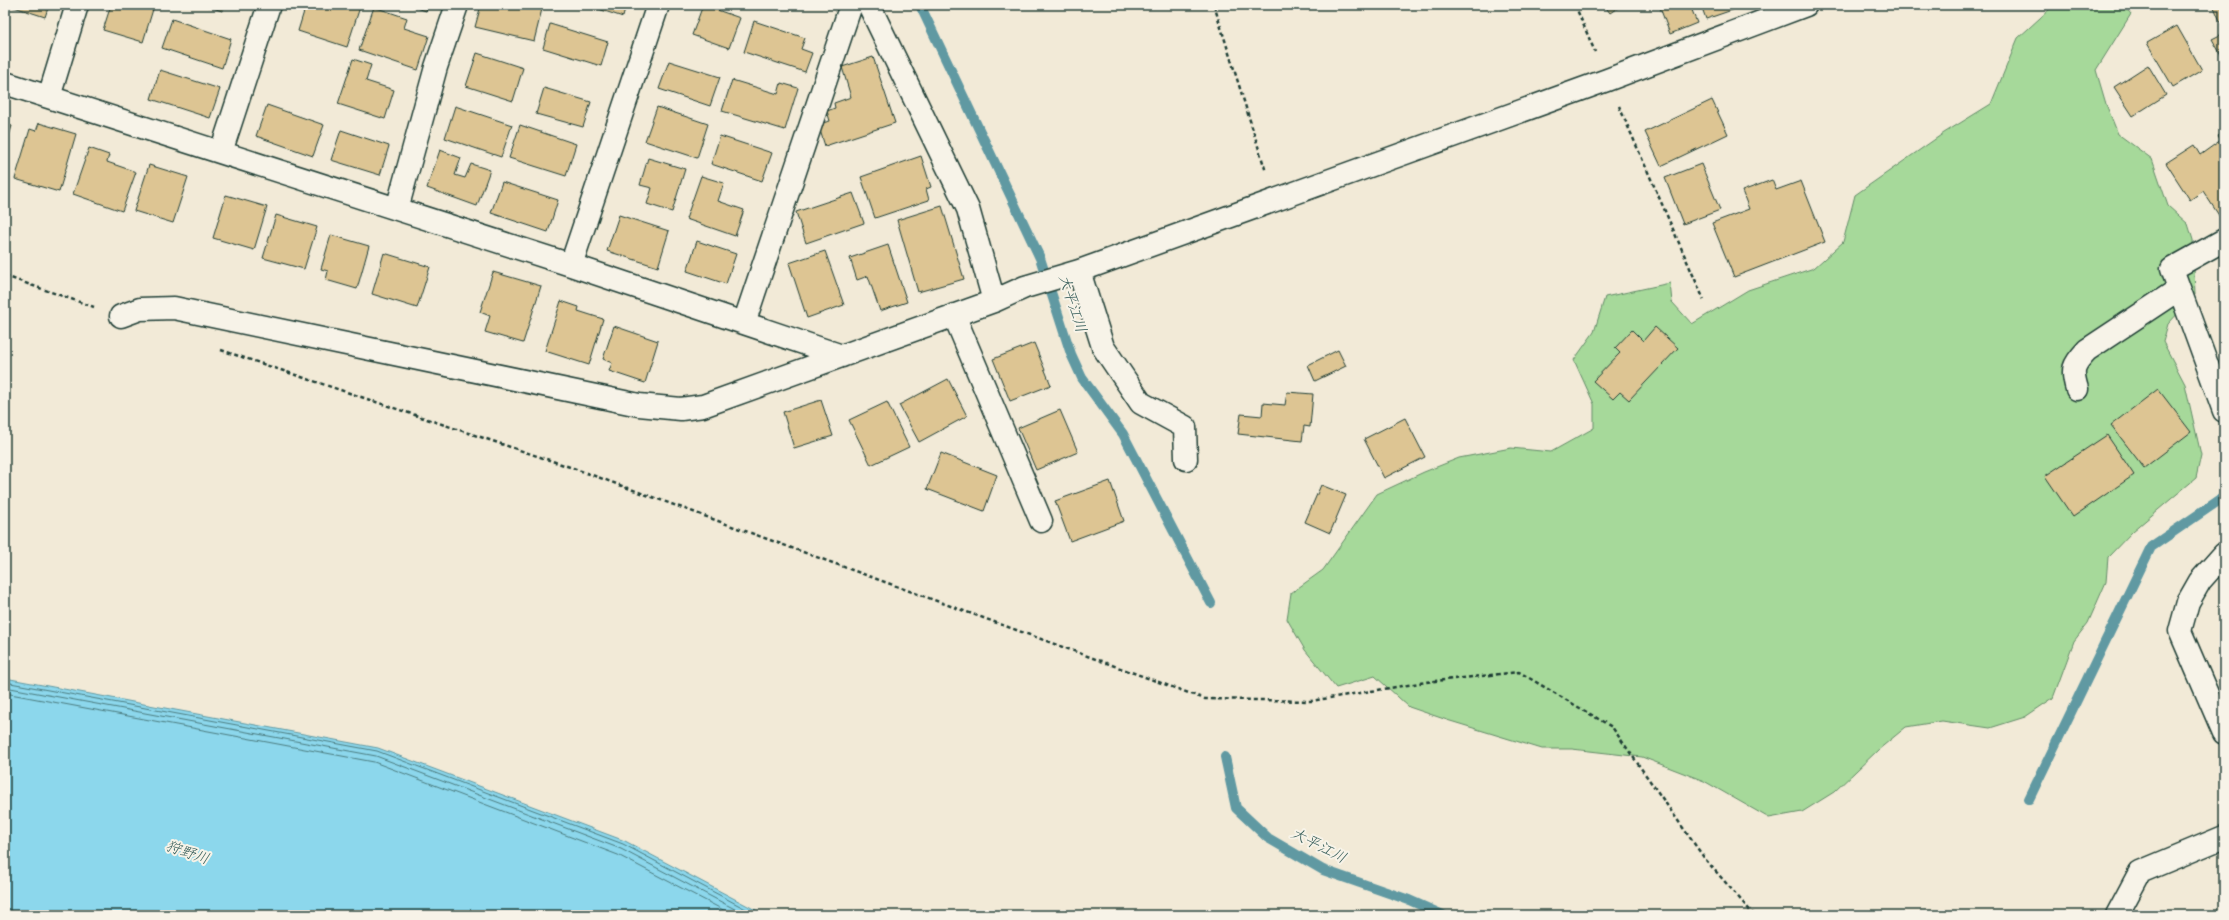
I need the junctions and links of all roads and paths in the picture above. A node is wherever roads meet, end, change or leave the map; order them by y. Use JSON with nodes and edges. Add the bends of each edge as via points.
{"nodes":[{"id":1,"x":77,"y":5,"type":"edge"},
{"id":2,"x":269,"y":5,"type":"edge"},
{"id":3,"x":457,"y":5,"type":"edge"},
{"id":4,"x":658,"y":5,"type":"edge"},
{"id":5,"x":852,"y":5,"type":"edge"},
{"id":6,"x":869,"y":5,"type":"edge"},
{"id":7,"x":1214,"y":5,"type":"edge"},
{"id":8,"x":1575,"y":5,"type":"edge"},
{"id":9,"x":1806,"y":5,"type":"edge"},
{"id":10,"x":1607,"y":80,"type":"junction"},
{"id":11,"x":5,"y":83,"type":"edge"},
{"id":12,"x":49,"y":97,"type":"junction"},
{"id":13,"x":221,"y":152,"type":"junction"},
{"id":14,"x":1275,"y":199,"type":"junction"},
{"id":15,"x":397,"y":209,"type":"junction"},
{"id":16,"x":2224,"y":240,"type":"edge"},
{"id":17,"x":571,"y":266,"type":"junction"},
{"id":18,"x":1074,"y":272,"type":"junction"},
{"id":19,"x":5,"y":276,"type":"edge"},
{"id":20,"x":2179,"y":289,"type":"junction"},
{"id":21,"x":1704,"y":300,"type":"dead end"},
{"id":22,"x":994,"y":301,"type":"junction"},
{"id":23,"x":954,"y":315,"type":"junction"},
{"id":24,"x":121,"y":316,"type":"joint"},
{"id":25,"x":744,"y":323,"type":"junction"},
{"id":26,"x":219,"y":350,"type":"dead end"},
{"id":27,"x":842,"y":356,"type":"junction"},
{"id":28,"x":2077,"y":389,"type":"dead end"},
{"id":29,"x":2224,"y":411,"type":"edge"},
{"id":30,"x":1186,"y":459,"type":"dead end"},
{"id":31,"x":1041,"y":521,"type":"dead end"},
{"id":32,"x":2224,"y":554,"type":"edge"},
{"id":33,"x":2224,"y":733,"type":"edge"},
{"id":34,"x":2224,"y":837,"type":"edge"},
{"id":35,"x":1754,"y":915,"type":"edge"},
{"id":36,"x":2117,"y":915,"type":"edge"}],
"edges":[{"from":1,"to":12,"type":"street"},
{"from":2,"to":13,"type":"street"},
{"from":3,"to":15,"type":"street","via":[[436,67]]},
{"from":4,"to":17,"type":"street"},
{"from":5,"to":25,"type":"street"},
{"from":6,"to":22,"type":"street","via":[[968,209]]},
{"from":7,"to":14,"type":"path"},
{"from":8,"to":10,"type":"path"},
{"from":9,"to":10,"type":"street"},
{"from":10,"to":14,"type":"street"},
{"from":10,"to":21,"type":"path"},
{"from":11,"to":12,"type":"street"},
{"from":12,"to":13,"type":"street"},
{"from":13,"to":15,"type":"street"},
{"from":14,"to":18,"type":"street"},
{"from":15,"to":17,"type":"street"},
{"from":16,"to":20,"type":"street","via":[[2172,269]]},
{"from":17,"to":25,"type":"street"},
{"from":18,"to":22,"type":"street","via":[[1025,287]]},
{"from":18,"to":30,"type":"street","via":[[1103,347],[1141,404],[1185,427]]},
{"from":19,"to":24,"type":"path"},
{"from":20,"to":28,"type":"street","via":[[2087,350],[2075,362],[2073,374]]},
{"from":20,"to":29,"type":"street"},
{"from":22,"to":23,"type":"street"},
{"from":23,"to":27,"type":"street"},
{"from":23,"to":31,"type":"street"},
{"from":24,"to":27,"type":"street","via":[[140,309],[174,308],[664,408],[681,409],[703,406]]},
{"from":25,"to":27,"type":"street"},
{"from":26,"to":35,"type":"path","via":[[573,468],[1205,698],[1311,701],[1426,682],[1519,672],[1612,727],[1705,858]]},
{"from":32,"to":33,"type":"street","via":[[2200,581],[2188,602],[2180,631]]},
{"from":34,"to":36,"type":"street","via":[[2140,872]]}]}
